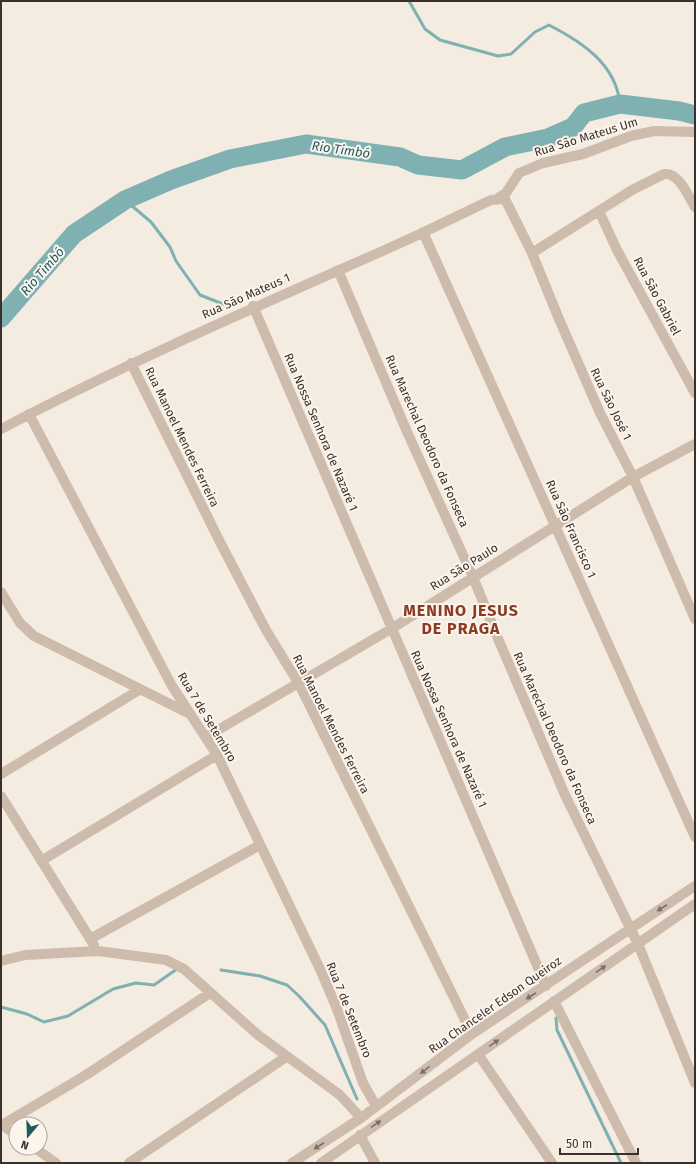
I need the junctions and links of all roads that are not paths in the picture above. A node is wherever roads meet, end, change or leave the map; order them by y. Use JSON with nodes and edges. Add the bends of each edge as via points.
{"nodes":[{"id":1,"x":695,"y":132,"type":"edge"},
{"id":2,"x":502,"y":199,"type":"junction"},
{"id":3,"x":695,"y":207,"type":"edge"},
{"id":4,"x":599,"y":210,"type":"junction"},
{"id":5,"x":424,"y":232,"type":"junction"},
{"id":6,"x":532,"y":253,"type":"junction"},
{"id":7,"x":338,"y":270,"type":"junction"},
{"id":8,"x":253,"y":306,"type":"junction"},
{"id":9,"x":131,"y":363,"type":"junction"},
{"id":10,"x":695,"y":393,"type":"edge"},
{"id":11,"x":29,"y":414,"type":"junction"},
{"id":12,"x":1,"y":429,"type":"edge"},
{"id":13,"x":695,"y":444,"type":"edge"},
{"id":14,"x":633,"y":477,"type":"junction"},
{"id":15,"x":555,"y":525,"type":"junction"},
{"id":16,"x":474,"y":577,"type":"junction"},
{"id":17,"x":1,"y":592,"type":"edge"},
{"id":18,"x":695,"y":619,"type":"edge"},
{"id":19,"x":391,"y":629,"type":"junction"},
{"id":20,"x":299,"y":684,"type":"junction"},
{"id":21,"x":140,"y":690,"type":"junction"},
{"id":22,"x":190,"y":714,"type":"junction"},
{"id":23,"x":206,"y":737,"type":"junction"},
{"id":24,"x":217,"y":755,"type":"junction"},
{"id":25,"x":1,"y":774,"type":"edge"},
{"id":26,"x":1,"y":796,"type":"edge"},
{"id":27,"x":695,"y":837,"type":"edge"},
{"id":28,"x":260,"y":844,"type":"junction"},
{"id":29,"x":41,"y":860,"type":"junction"},
{"id":30,"x":695,"y":886,"type":"edge"},
{"id":31,"x":695,"y":904,"type":"edge"},
{"id":32,"x":630,"y":929,"type":"junction"},
{"id":33,"x":90,"y":939,"type":"junction"},
{"id":34,"x":638,"y":944,"type":"junction"},
{"id":35,"x":98,"y":951,"type":"junction"},
{"id":36,"x":1,"y":961,"type":"edge"},
{"id":37,"x":546,"y":986,"type":"junction"},
{"id":38,"x":210,"y":993,"type":"junction"},
{"id":39,"x":554,"y":1001,"type":"junction"},
{"id":40,"x":472,"y":1034,"type":"junction"},
{"id":41,"x":478,"y":1054,"type":"junction"},
{"id":42,"x":286,"y":1057,"type":"junction"},
{"id":43,"x":695,"y":1083,"type":"edge"},
{"id":44,"x":376,"y":1106,"type":"junction"},
{"id":45,"x":360,"y":1118,"type":"junction"},
{"id":46,"x":2,"y":1124,"type":"edge"},
{"id":47,"x":360,"y":1135,"type":"junction"},
{"id":48,"x":46,"y":1156,"type":"edge"},
{"id":49,"x":56,"y":1163,"type":"edge"},
{"id":50,"x":129,"y":1163,"type":"edge"},
{"id":51,"x":292,"y":1163,"type":"edge"},
{"id":52,"x":321,"y":1163,"type":"edge"},
{"id":53,"x":375,"y":1163,"type":"edge"},
{"id":54,"x":552,"y":1163,"type":"edge"},
{"id":55,"x":636,"y":1163,"type":"edge"}],
"edges":[{"from":1,"to":2,"type":"street","name":"Rua São Mateus Um","via":[[654,131],[543,164],[519,173]]},
{"from":2,"to":5,"type":"street","name":"Rua São Mateus 1"},
{"from":2,"to":6,"type":"street","name":"Rua São José 1"},
{"from":3,"to":4,"type":"street","via":[[672,174],[660,176]]},
{"from":4,"to":6,"type":"street"},
{"from":4,"to":10,"type":"street","name":"Rua São Gabriel","via":[[617,250]]},
{"from":5,"to":7,"type":"street","name":"Rua São Mateus 1"},
{"from":5,"to":15,"type":"street","name":"Rua São Francisco 1"},
{"from":6,"to":14,"type":"street","name":"Rua São José 1","via":[[558,319]]},
{"from":7,"to":8,"type":"street","name":"Rua São Mateus 1"},
{"from":7,"to":16,"type":"street","name":"Rua Marechal Deodoro da Fonseca","via":[[408,434]]},
{"from":8,"to":9,"type":"street","name":"Rua São Mateus 1"},
{"from":8,"to":19,"type":"street","name":"Rua Nossa Senhora de Nazaré 1"},
{"from":9,"to":11,"type":"street","name":"Rua São Mateus 1"},
{"from":9,"to":20,"type":"street","name":"Rua Manoel Mendes Ferreira","via":[[266,630]]},
{"from":11,"to":12,"type":"street","name":"Rua São Mateus 1"},
{"from":11,"to":22,"type":"street","name":"Rua 7 de Setembro","via":[[168,679]]},
{"from":13,"to":14,"type":"street","name":"Rua São Paulo"},
{"from":14,"to":15,"type":"street","name":"Rua São Paulo"},
{"from":14,"to":18,"type":"street","name":"Rua São José 1"},
{"from":15,"to":16,"type":"street","name":"Rua São Paulo"},
{"from":15,"to":27,"type":"street","name":"Rua São Francisco 1"},
{"from":16,"to":19,"type":"street","name":"Rua São Paulo"},
{"from":16,"to":32,"type":"street","name":"Rua Marechal Deodoro da Fonseca","via":[[565,795]]},
{"from":17,"to":21,"type":"street","via":[[20,623],[34,636]]},
{"from":19,"to":20,"type":"street","name":"Rua São Paulo"},
{"from":19,"to":37,"type":"street","name":"Rua Nossa Senhora de Nazaré 1"},
{"from":20,"to":23,"type":"street","name":"Rua São Paulo"},
{"from":20,"to":40,"type":"street","name":"Rua Manoel Mendes Ferreira"},
{"from":21,"to":22,"type":"street"},
{"from":21,"to":25,"type":"street"},
{"from":22,"to":23,"type":"street","name":"Rua 7 de Setembro"},
{"from":23,"to":24,"type":"street","name":"Rua 7 de Setembro"},
{"from":24,"to":28,"type":"street","name":"Rua 7 de Setembro"},
{"from":24,"to":29,"type":"street"},
{"from":26,"to":29,"type":"street"},
{"from":28,"to":33,"type":"street"},
{"from":28,"to":44,"type":"street","name":"Rua 7 de Setembro","via":[[320,969],[363,1083]]},
{"from":29,"to":33,"type":"street"},
{"from":30,"to":32,"type":"street","name":"Rua Chanceler Edson Queiroz","one_way":true},
{"from":31,"to":34,"type":"street"},
{"from":32,"to":34,"type":"street","name":"Rua Marechal Deodoro da Fonseca"},
{"from":32,"to":37,"type":"street","name":"Rua Chanceler Edson Queiroz"},
{"from":33,"to":35,"type":"street"},
{"from":39,"to":34,"type":"street","one_way":true},
{"from":34,"to":43,"type":"street","name":"Rua Marechal Deodoro da Fonseca"},
{"from":35,"to":36,"type":"street","via":[[25,955]]},
{"from":35,"to":38,"type":"street","via":[[166,960],[184,969]]},
{"from":37,"to":40,"type":"street","name":"Rua Chanceler Edson Queiroz","one_way":true},
{"from":38,"to":42,"type":"street"},
{"from":38,"to":46,"type":"street","via":[[69,1086]]},
{"from":41,"to":39,"type":"street","one_way":true},
{"from":39,"to":55,"type":"street"},
{"from":40,"to":44,"type":"street","name":"Rua Chanceler Edson Queiroz","one_way":true},
{"from":47,"to":41,"type":"street","one_way":true},
{"from":41,"to":54,"type":"street"},
{"from":42,"to":45,"type":"street","via":[[340,1095]]},
{"from":42,"to":50,"type":"street"},
{"from":44,"to":45,"type":"street","name":"Rua Chanceler Edson Queiroz"},
{"from":45,"to":51,"type":"street","name":"Rua Chanceler Edson Queiroz","one_way":true},
{"from":47,"to":52,"type":"street"},
{"from":47,"to":53,"type":"street"},
{"from":48,"to":49,"type":"street"}]}
